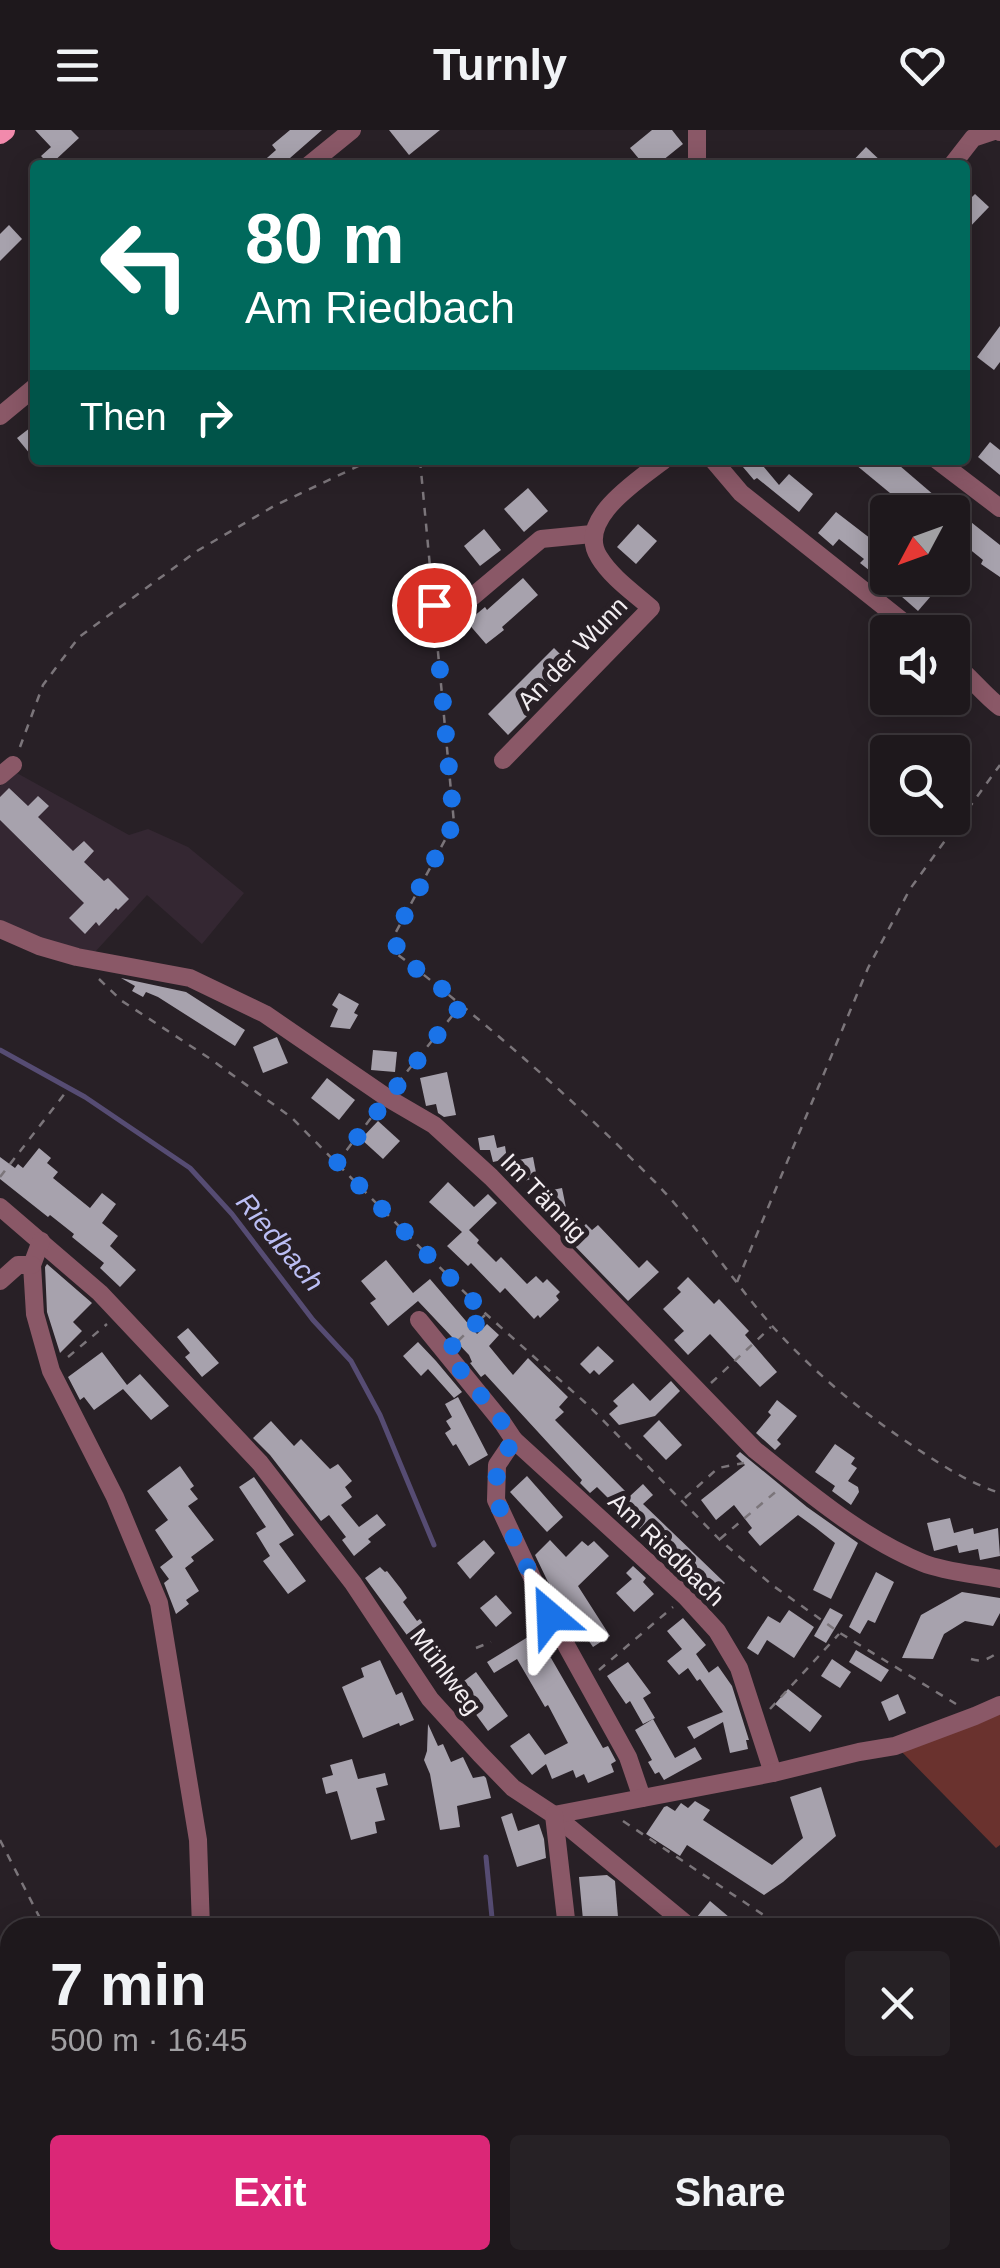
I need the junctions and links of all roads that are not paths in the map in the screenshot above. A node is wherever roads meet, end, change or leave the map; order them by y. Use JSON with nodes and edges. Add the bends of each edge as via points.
{"nodes":[{"id":1,"x":352,"y":130,"type":"edge"},
{"id":2,"x":697,"y":130,"type":"edge"},
{"id":3,"x":998,"y":131,"type":"edge"},
{"id":4,"x":315,"y":160,"type":"edge"},
{"id":5,"x":697,"y":160,"type":"edge"},
{"id":6,"x":956,"y":160,"type":"edge"},
{"id":7,"x":30,"y":392,"type":"edge"},
{"id":8,"x":0,"y":416,"type":"edge"},
{"id":9,"x":658,"y":465,"type":"edge"},
{"id":10,"x":717,"y":465,"type":"edge"},
{"id":11,"x":944,"y":465,"type":"edge"},
{"id":12,"x":1000,"y":508,"type":"edge"},
{"id":13,"x":592,"y":534,"type":"junction"},
{"id":14,"x":472,"y":598,"type":"dead end"},
{"id":15,"x":895,"y":615,"type":"edge"},
{"id":16,"x":970,"y":676,"type":"edge"},
{"id":17,"x":1000,"y":707,"type":"edge"},
{"id":18,"x":503,"y":760,"type":"dead end"},
{"id":19,"x":0,"y":929,"type":"edge"},
{"id":20,"x":0,"y":1207,"type":"edge"},
{"id":21,"x":41,"y":1241,"type":"junction"},
{"id":22,"x":32,"y":1265,"type":"junction"},
{"id":23,"x":0,"y":1281,"type":"edge"},
{"id":24,"x":420,"y":1320,"type":"dead end"},
{"id":25,"x":514,"y":1440,"type":"junction"},
{"id":26,"x":1000,"y":1579,"type":"edge"},
{"id":27,"x":1000,"y":1705,"type":"edge"},
{"id":28,"x":773,"y":1773,"type":"junction"},
{"id":29,"x":642,"y":1798,"type":"junction"},
{"id":30,"x":554,"y":1816,"type":"junction"},
{"id":31,"x":202,"y":1918,"type":"edge"},
{"id":32,"x":566,"y":1918,"type":"edge"},
{"id":33,"x":679,"y":1918,"type":"edge"}],
"edges":[{"from":1,"to":4,"type":"street"},
{"from":2,"to":5,"type":"street"},
{"from":3,"to":6,"type":"street","via":[[973,138]]},
{"from":7,"to":8,"type":"street"},
{"from":9,"to":13,"type":"street","via":[[609,504]]},
{"from":10,"to":15,"type":"street","via":[[741,493]]},
{"from":11,"to":12,"type":"street"},
{"from":13,"to":14,"type":"street","via":[[541,539]]},
{"from":13,"to":18,"type":"street","name":"An der Wunn","via":[[606,566],[650,608]]},
{"from":16,"to":17,"type":"street"},
{"from":19,"to":26,"type":"street","name":"Im Tännig","via":[[76,958],[190,978],[265,1014],[434,1126],[755,1450],[791,1478],[864,1531],[926,1564]]},
{"from":20,"to":21,"type":"street","name":"Mühlweg"},
{"from":21,"to":22,"type":"street"},
{"from":21,"to":30,"type":"street","name":"Mühlweg","via":[[100,1293],[260,1464],[430,1699],[514,1788]]},
{"from":22,"to":23,"type":"street","via":[[18,1265]]},
{"from":22,"to":31,"type":"street","via":[[51,1371],[159,1603],[198,1840]]},
{"from":24,"to":25,"type":"street","name":"Am Riedbach"},
{"from":25,"to":28,"type":"street","name":"Am Riedbach","via":[[717,1631],[738,1668]]},
{"from":25,"to":29,"type":"street","via":[[497,1465],[496,1500],[628,1757]]},
{"from":27,"to":28,"type":"street","via":[[894,1746]]},
{"from":28,"to":29,"type":"street"},
{"from":29,"to":30,"type":"street"},
{"from":30,"to":32,"type":"street"},
{"from":30,"to":33,"type":"street","name":"Mühlweg"}]}
